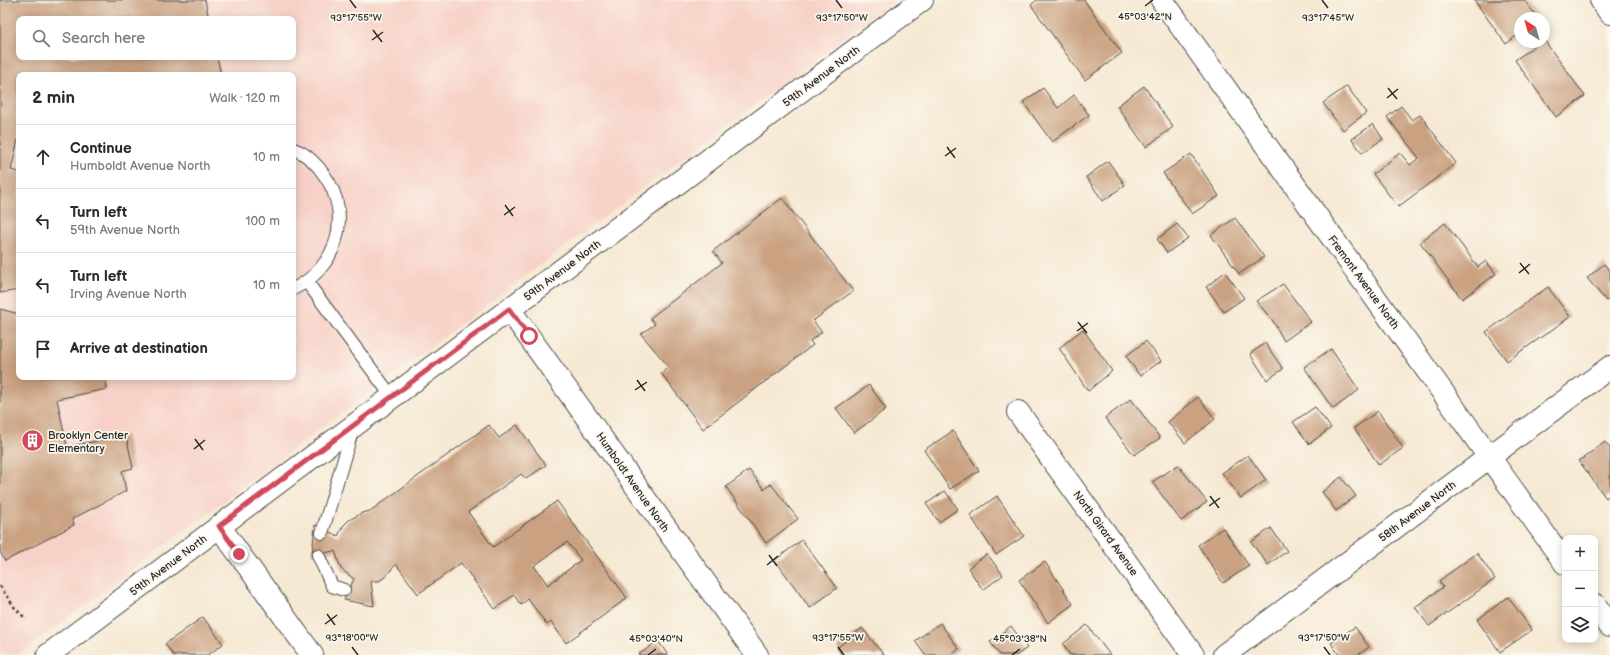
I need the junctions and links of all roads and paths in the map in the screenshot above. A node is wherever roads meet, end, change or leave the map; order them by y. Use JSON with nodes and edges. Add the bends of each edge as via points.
{"nodes":[{"id":1,"x":922,"y":0,"type":"edge"},
{"id":2,"x":1162,"y":0,"type":"edge"},
{"id":3,"x":1600,"y":0,"type":"edge"},
{"id":4,"x":1610,"y":13,"type":"edge"},
{"id":5,"x":296,"y":152,"type":"edge"},
{"id":6,"x":307,"y":282,"type":"junction"},
{"id":7,"x":296,"y":288,"type":"edge"},
{"id":8,"x":509,"y":309,"type":"junction"},
{"id":9,"x":1610,"y":367,"type":"edge"},
{"id":10,"x":392,"y":397,"type":"junction"},
{"id":11,"x":1018,"y":412,"type":"dead end"},
{"id":12,"x":353,"y":427,"type":"junction"},
{"id":13,"x":1489,"y":458,"type":"junction"},
{"id":14,"x":219,"y":526,"type":"junction"},
{"id":15,"x":322,"y":533,"type":"dead end"},
{"id":16,"x":318,"y":555,"type":"dead end"},
{"id":17,"x":1562,"y":559,"type":"edge"},
{"id":18,"x":0,"y":586,"type":"edge"},
{"id":19,"x":344,"y":590,"type":"dead end"},
{"id":20,"x":1596,"y":607,"type":"edge"},
{"id":21,"x":26,"y":619,"type":"dead end"},
{"id":22,"x":1610,"y":626,"type":"edge"},
{"id":23,"x":48,"y":655,"type":"edge"},
{"id":24,"x":312,"y":655,"type":"edge"},
{"id":25,"x":757,"y":655,"type":"edge"},
{"id":26,"x":1193,"y":655,"type":"edge"},
{"id":27,"x":1224,"y":655,"type":"edge"}],
"edges":[{"from":1,"to":8,"type":"street","name":"59th Avenue North"},
{"from":2,"to":13,"type":"street","name":"Fremont Avenue North"},
{"from":3,"to":4,"type":"street"},
{"from":5,"to":6,"type":"lane","via":[[319,166],[333,188],[339,214],[337,240],[326,263]]},
{"from":6,"to":7,"type":"lane"},
{"from":6,"to":10,"type":"lane"},
{"from":8,"to":10,"type":"street","name":"59th Avenue North"},
{"from":8,"to":25,"type":"street","name":"Humboldt Avenue North"},
{"from":9,"to":13,"type":"street","name":"58th Avenue North"},
{"from":10,"to":12,"type":"street","name":"59th Avenue North"},
{"from":11,"to":26,"type":"street","name":"North Girard Avenue"},
{"from":12,"to":14,"type":"street","name":"59th Avenue North"},
{"from":12,"to":15,"type":"lane"},
{"from":13,"to":17,"type":"street","name":"Fremont Avenue North"},
{"from":13,"to":27,"type":"street","name":"58th Avenue North"},
{"from":14,"to":23,"type":"street","name":"59th Avenue North"},
{"from":14,"to":24,"type":"street"},
{"from":16,"to":19,"type":"lane","via":[[332,586]]},
{"from":18,"to":21,"type":"path"},
{"from":20,"to":22,"type":"street"}]}
